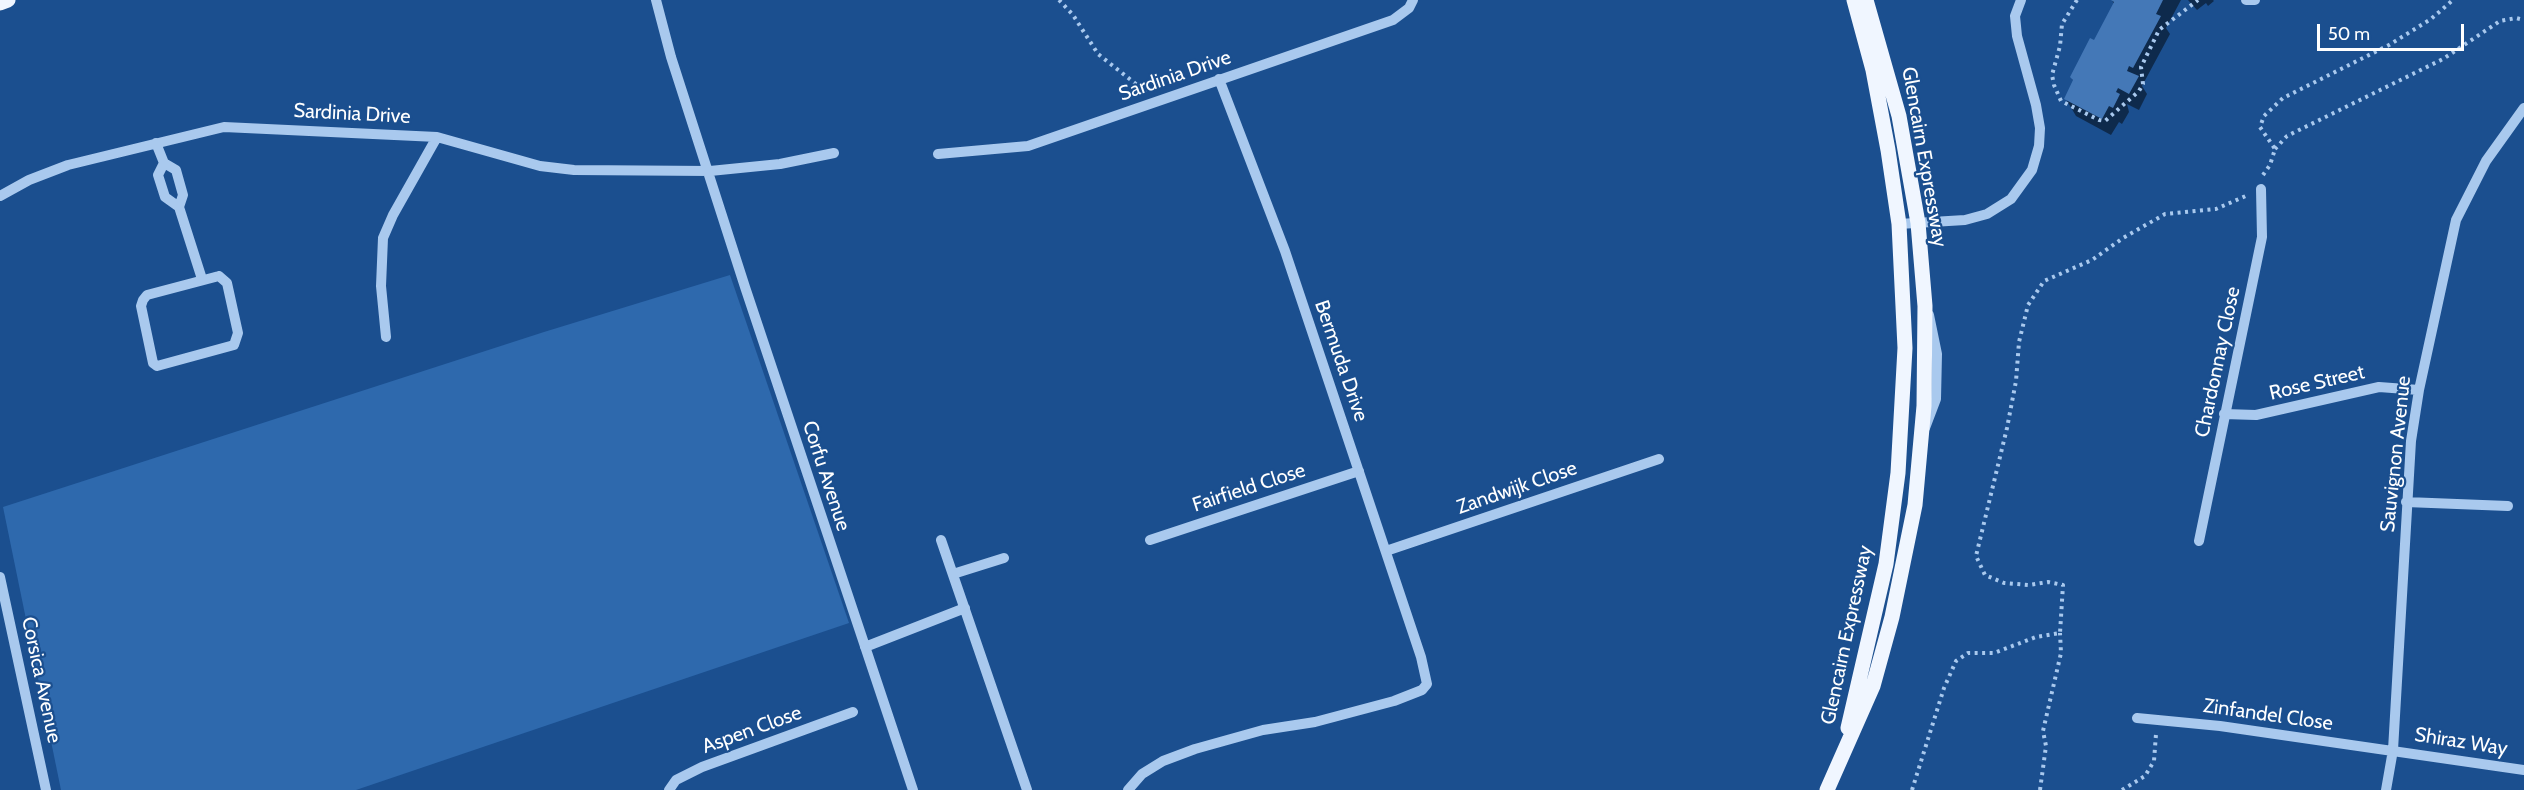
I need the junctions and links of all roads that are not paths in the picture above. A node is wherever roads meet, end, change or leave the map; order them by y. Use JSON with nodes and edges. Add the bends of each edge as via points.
{"nodes":[{"id":1,"x":8,"y":0,"type":"edge"},
{"id":2,"x":656,"y":0,"type":"edge"},
{"id":3,"x":1413,"y":0,"type":"edge"},
{"id":4,"x":1854,"y":0,"type":"edge"},
{"id":5,"x":1866,"y":0,"type":"edge"},
{"id":6,"x":2021,"y":0,"type":"edge"},
{"id":7,"x":2246,"y":0,"type":"edge"},
{"id":8,"x":2255,"y":0,"type":"edge"},
{"id":9,"x":0,"y":3,"type":"edge"},
{"id":10,"x":1219,"y":79,"type":"junction"},
{"id":11,"x":2524,"y":108,"type":"edge"},
{"id":12,"x":437,"y":136,"type":"junction"},
{"id":13,"x":156,"y":143,"type":"junction"},
{"id":14,"x":834,"y":153,"type":"dead end"},
{"id":15,"x":938,"y":154,"type":"dead end"},
{"id":16,"x":164,"y":163,"type":"junction"},
{"id":17,"x":710,"y":171,"type":"junction"},
{"id":18,"x":2261,"y":189,"type":"road end"},
{"id":19,"x":0,"y":196,"type":"edge"},
{"id":20,"x":179,"y":207,"type":"junction"},
{"id":21,"x":1899,"y":224,"type":"junction"},
{"id":22,"x":1918,"y":224,"type":"junction"},
{"id":23,"x":201,"y":279,"type":"junction"},
{"id":24,"x":386,"y":337,"type":"dead end"},
{"id":25,"x":2419,"y":390,"type":"junction"},
{"id":26,"x":2224,"y":414,"type":"junction"},
{"id":27,"x":1659,"y":459,"type":"dead end"},
{"id":28,"x":1359,"y":471,"type":"junction"},
{"id":29,"x":2406,"y":502,"type":"junction"},
{"id":30,"x":2508,"y":506,"type":"dead end"},
{"id":31,"x":941,"y":540,"type":"dead end"},
{"id":32,"x":1150,"y":540,"type":"dead end"},
{"id":33,"x":2199,"y":541,"type":"dead end"},
{"id":34,"x":1386,"y":551,"type":"junction"},
{"id":35,"x":1004,"y":558,"type":"dead end"},
{"id":36,"x":953,"y":574,"type":"junction"},
{"id":37,"x":0,"y":577,"type":"edge"},
{"id":38,"x":965,"y":608,"type":"junction"},
{"id":39,"x":865,"y":646,"type":"junction"},
{"id":40,"x":853,"y":712,"type":"dead end"},
{"id":41,"x":2137,"y":718,"type":"dead end"},
{"id":42,"x":1844,"y":746,"type":"junction"},
{"id":43,"x":2393,"y":750,"type":"junction"},
{"id":44,"x":2524,"y":770,"type":"edge"},
{"id":45,"x":46,"y":790,"type":"edge"},
{"id":46,"x":669,"y":790,"type":"edge"},
{"id":47,"x":913,"y":790,"type":"edge"},
{"id":48,"x":1027,"y":790,"type":"edge"},
{"id":49,"x":1128,"y":790,"type":"edge"},
{"id":50,"x":1827,"y":790,"type":"edge"},
{"id":51,"x":2386,"y":790,"type":"edge"}],
"edges":[{"from":1,"to":9,"type":"main road"},
{"from":2,"to":17,"type":"street","name":"Corfu Avenue"},
{"from":3,"to":10,"type":"street","name":"Sardinia Drive","via":[[1393,20]]},
{"from":4,"to":21,"type":"main road","name":"Glencairn Expressway","via":[[1882,112]]},
{"from":5,"to":22,"type":"main road","name":"Glencairn Expressway","via":[[1899,116]]},
{"from":6,"to":22,"type":"street","via":[[2015,16],[2017,36],[2040,128],[2032,170],[2011,199],[1987,214]]},
{"from":7,"to":8,"type":"street"},
{"from":10,"to":15,"type":"street","name":"Sardinia Drive","via":[[1028,146]]},
{"from":10,"to":28,"type":"street","name":"Bermuda Drive","via":[[1285,251]]},
{"from":11,"to":25,"type":"street","name":"Sauvignon Avenue","via":[[2486,161],[2456,220]]},
{"from":12,"to":13,"type":"street","name":"Sardinia Drive","via":[[242,126]]},
{"from":12,"to":17,"type":"street","name":"Sardinia Drive","via":[[552,169]]},
{"from":12,"to":24,"type":"street","via":[[383,238],[381,286]]},
{"from":13,"to":16,"type":"street"},
{"from":13,"to":19,"type":"street","name":"Sardinia Drive","via":[[68,165]]},
{"from":14,"to":17,"type":"street","name":"Sardinia Drive","via":[[780,164]]},
{"from":16,"to":20,"type":"street","via":[[176,170],[183,195]]},
{"from":16,"to":20,"type":"street","via":[[159,175],[165,197]]},
{"from":17,"to":39,"type":"street","name":"Corfu Avenue"},
{"from":18,"to":26,"type":"street","name":"Chardonnay Close","via":[[2262,237]]},
{"from":20,"to":23,"type":"street"},
{"from":21,"to":22,"type":"street"},
{"from":21,"to":42,"type":"main road","name":"Glencairn Expressway","via":[[1905,348],[1898,473],[1886,564]]},
{"from":22,"to":42,"type":"main road","name":"Glencairn Expressway","via":[[1925,306],[1923,431],[1911,531],[1873,686]]},
{"from":23,"to":23,"type":"street","via":[[147,295],[142,300],[153,363],[157,366],[234,345],[238,339],[227,283],[219,276]]},
{"from":25,"to":26,"type":"street","name":"Rose Street","via":[[2379,387],[2256,416]]},
{"from":25,"to":29,"type":"street","name":"Sauvignon Avenue"},
{"from":26,"to":33,"type":"street","name":"Chardonnay Close"},
{"from":27,"to":34,"type":"street","name":"Zandwijk Close"},
{"from":28,"to":32,"type":"street","name":"Fairfield Close"},
{"from":28,"to":34,"type":"street","name":"Bermuda Drive"},
{"from":29,"to":30,"type":"street"},
{"from":29,"to":43,"type":"street","name":"Sauvignon Avenue"},
{"from":31,"to":36,"type":"street"},
{"from":34,"to":49,"type":"street","name":"Bermuda Drive","via":[[1427,679],[1422,690],[1340,716],[1263,730],[1195,749],[1163,761],[1142,774]]},
{"from":35,"to":36,"type":"street"},
{"from":36,"to":38,"type":"street"},
{"from":37,"to":45,"type":"street","name":"Corsica Avenue"},
{"from":38,"to":39,"type":"street"},
{"from":38,"to":48,"type":"street"},
{"from":39,"to":47,"type":"street","name":"Corfu Avenue"},
{"from":40,"to":46,"type":"street","name":"Aspen Close","via":[[702,767],[676,780]]},
{"from":41,"to":43,"type":"street","name":"Zinfandel Close"},
{"from":42,"to":50,"type":"main road","name":"Glencairn Expressway"},
{"from":43,"to":44,"type":"street","name":"Shiraz Way"},
{"from":43,"to":51,"type":"street","name":"Sauvignon Avenue"}]}
